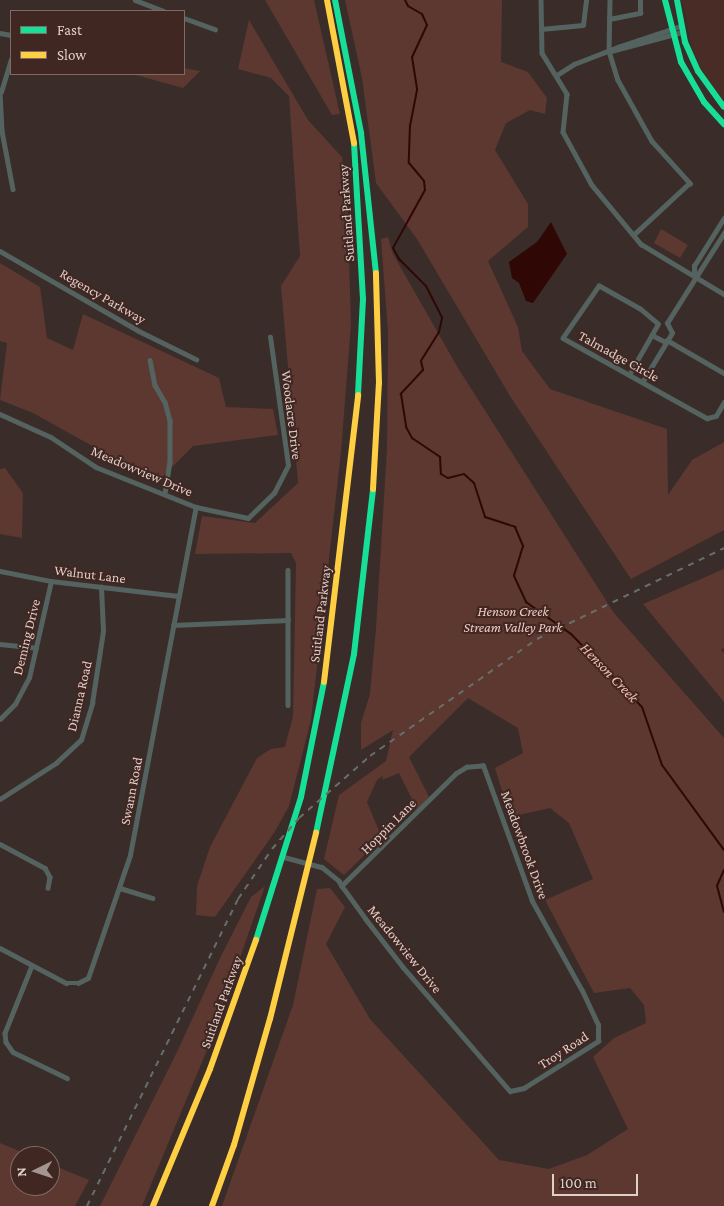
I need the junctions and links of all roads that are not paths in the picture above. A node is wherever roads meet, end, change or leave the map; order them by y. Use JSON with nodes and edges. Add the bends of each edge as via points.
{"nodes":[{"id":1,"x":135,"y":0,"type":"edge"},
{"id":2,"x":327,"y":0,"type":"edge"},
{"id":3,"x":335,"y":0,"type":"edge"},
{"id":4,"x":541,"y":0,"type":"edge"},
{"id":5,"x":586,"y":0,"type":"edge"},
{"id":6,"x":610,"y":0,"type":"edge"},
{"id":7,"x":640,"y":0,"type":"edge"},
{"id":8,"x":665,"y":0,"type":"edge"},
{"id":9,"x":677,"y":0,"type":"edge"},
{"id":10,"x":160,"y":10,"type":"edge"},
{"id":11,"x":185,"y":18,"type":"edge"},
{"id":12,"x":609,"y":19,"type":"junction"},
{"id":13,"x":541,"y":28,"type":"junction"},
{"id":14,"x":215,"y":29,"type":"dead end"},
{"id":15,"x":682,"y":29,"type":"junction"},
{"id":16,"x":671,"y":32,"type":"junction"},
{"id":17,"x":609,"y":51,"type":"junction"},
{"id":18,"x":10,"y":63,"type":"edge"},
{"id":19,"x":556,"y":75,"type":"junction"},
{"id":20,"x":1,"y":92,"type":"edge"},
{"id":21,"x":724,"y":107,"type":"edge"},
{"id":22,"x":724,"y":124,"type":"edge"},
{"id":23,"x":13,"y":189,"type":"dead end"},
{"id":24,"x":724,"y":218,"type":"edge"},
{"id":25,"x":718,"y":227,"type":"junction"},
{"id":26,"x":724,"y":231,"type":"edge"},
{"id":27,"x":634,"y":235,"type":"junction"},
{"id":28,"x":0,"y":251,"type":"edge"},
{"id":29,"x":694,"y":276,"type":"junction"},
{"id":30,"x":724,"y":294,"type":"edge"},
{"id":31,"x":668,"y":323,"type":"junction"},
{"id":32,"x":658,"y":324,"type":"junction"},
{"id":33,"x":652,"y":335,"type":"junction"},
{"id":34,"x":270,"y":337,"type":"dead end"},
{"id":35,"x":667,"y":341,"type":"junction"},
{"id":36,"x":196,"y":359,"type":"dead end"},
{"id":37,"x":150,"y":360,"type":"dead end"},
{"id":38,"x":630,"y":373,"type":"junction"},
{"id":39,"x":724,"y":373,"type":"edge"},
{"id":40,"x":643,"y":380,"type":"junction"},
{"id":41,"x":724,"y":402,"type":"edge"},
{"id":42,"x":0,"y":414,"type":"edge"},
{"id":43,"x":165,"y":494,"type":"junction"},
{"id":44,"x":196,"y":507,"type":"junction"},
{"id":45,"x":288,"y":570,"type":"dead end"},
{"id":46,"x":0,"y":571,"type":"edge"},
{"id":47,"x":51,"y":581,"type":"junction"},
{"id":48,"x":101,"y":587,"type":"junction"},
{"id":49,"x":178,"y":596,"type":"junction"},
{"id":50,"x":288,"y":620,"type":"junction"},
{"id":51,"x":173,"y":625,"type":"junction"},
{"id":52,"x":0,"y":644,"type":"edge"},
{"id":53,"x":36,"y":648,"type":"junction"},
{"id":54,"x":288,"y":705,"type":"dead end"},
{"id":55,"x":0,"y":719,"type":"edge"},
{"id":56,"x":450,"y":780,"type":"joint"},
{"id":57,"x":0,"y":799,"type":"edge"},
{"id":58,"x":0,"y":844,"type":"edge"},
{"id":59,"x":284,"y":857,"type":"junction"},
{"id":60,"x":310,"y":864,"type":"junction"},
{"id":61,"x":342,"y":886,"type":"junction"},
{"id":62,"x":48,"y":888,"type":"dead end"},
{"id":63,"x":120,"y":888,"type":"junction"},
{"id":64,"x":153,"y":898,"type":"dead end"},
{"id":65,"x":0,"y":948,"type":"edge"},
{"id":66,"x":32,"y":966,"type":"junction"},
{"id":67,"x":582,"y":991,"type":"joint"},
{"id":68,"x":497,"y":1076,"type":"joint"},
{"id":69,"x":67,"y":1078,"type":"dead end"},
{"id":70,"x":153,"y":1206,"type":"edge"},
{"id":71,"x":212,"y":1206,"type":"edge"}],
"edges":[{"from":1,"to":10,"type":"street"},
{"from":2,"to":59,"type":"main road","name":"Suitland Parkway","via":[[346,94],[357,172],[363,267],[362,345],[354,440],[323,690],[307,772]]},
{"from":3,"to":60,"type":"main road","name":"Suitland Parkway","via":[[356,99],[370,194],[378,293],[379,407],[372,516],[358,632],[340,732]]},
{"from":4,"to":13,"type":"street"},
{"from":5,"to":13,"type":"street","via":[[583,25]]},
{"from":6,"to":12,"type":"street"},
{"from":7,"to":12,"type":"street","via":[[640,13]]},
{"from":8,"to":16,"type":"main road"},
{"from":9,"to":15,"type":"main road"},
{"from":11,"to":14,"type":"street"},
{"from":12,"to":17,"type":"street"},
{"from":13,"to":19,"type":"street","via":[[542,53]]},
{"from":15,"to":16,"type":"street"},
{"from":15,"to":21,"type":"main road","via":[[698,71]]},
{"from":16,"to":17,"type":"street"},
{"from":16,"to":22,"type":"main road","via":[[691,83]]},
{"from":17,"to":19,"type":"street","via":[[574,64]]},
{"from":17,"to":27,"type":"street","via":[[618,80],[643,128],[689,179],[685,190]]},
{"from":18,"to":20,"type":"street"},
{"from":19,"to":27,"type":"street","via":[[567,94],[563,132],[571,149],[592,185]]},
{"from":20,"to":23,"type":"street","via":[[2,131]]},
{"from":24,"to":25,"type":"street"},
{"from":25,"to":26,"type":"street"},
{"from":25,"to":29,"type":"street","via":[[694,266]]},
{"from":26,"to":29,"type":"street","via":[[702,271]]},
{"from":27,"to":29,"type":"street","via":[[641,244]]},
{"from":28,"to":36,"type":"street","name":"Regency Parkway","via":[[139,331]]},
{"from":29,"to":30,"type":"street"},
{"from":29,"to":31,"type":"street"},
{"from":31,"to":32,"type":"street"},
{"from":31,"to":35,"type":"street","via":[[672,333]]},
{"from":32,"to":33,"type":"street"},
{"from":32,"to":38,"type":"street","name":"Talmadge Circle","via":[[640,309],[599,286],[563,338]]},
{"from":33,"to":35,"type":"street"},
{"from":33,"to":38,"type":"street"},
{"from":34,"to":44,"type":"street","name":"Woodacre Drive","via":[[288,453],[288,465],[281,483],[248,518]]},
{"from":35,"to":39,"type":"street"},
{"from":35,"to":40,"type":"street"},
{"from":37,"to":43,"type":"street","via":[[155,385],[165,402],[170,421],[170,462]]},
{"from":38,"to":40,"type":"street","name":"Talmadge Circle"},
{"from":40,"to":41,"type":"street","name":"Talmadge Circle","via":[[707,418],[716,416]]},
{"from":42,"to":43,"type":"street","name":"Meadowview Drive","via":[[44,433],[96,467]]},
{"from":43,"to":44,"type":"street","name":"Meadowview Drive"},
{"from":44,"to":49,"type":"street","name":"Swann Road"},
{"from":45,"to":50,"type":"street"},
{"from":46,"to":47,"type":"street","name":"Walnut Lane"},
{"from":47,"to":48,"type":"street","name":"Walnut Lane"},
{"from":47,"to":53,"type":"street","name":"Deming Drive"},
{"from":48,"to":49,"type":"street","name":"Walnut Lane"},
{"from":48,"to":57,"type":"street","name":"Dianna Road","via":[[104,616],[101,648],[92,703],[81,740],[56,763]]},
{"from":49,"to":51,"type":"street","name":"Swann Road"},
{"from":50,"to":51,"type":"street"},
{"from":50,"to":54,"type":"street"},
{"from":51,"to":63,"type":"street","name":"Swann Road","via":[[139,810]]},
{"from":52,"to":53,"type":"street"},
{"from":53,"to":55,"type":"street","name":"Deming Drive","via":[[24,691]]},
{"from":56,"to":61,"type":"street","name":"Hoppin Lane"},
{"from":56,"to":67,"type":"street","name":"Meadowbrook Drive","via":[[467,767],[480,765],[486,769],[532,901]]},
{"from":58,"to":62,"type":"street","via":[[45,868],[50,877]]},
{"from":59,"to":60,"type":"street","name":"Meadowview Drive"},
{"from":59,"to":70,"type":"main road","name":"Suitland Parkway","via":[[226,1028]]},
{"from":60,"to":61,"type":"street","name":"Meadowview Drive","via":[[326,869]]},
{"from":60,"to":71,"type":"main road","name":"Suitland Parkway","via":[[243,1115]]},
{"from":61,"to":68,"type":"street","name":"Meadowview Drive","via":[[424,991]]},
{"from":63,"to":64,"type":"street"},
{"from":63,"to":66,"type":"street","name":"Swann Road","via":[[86,980],[66,983]]},
{"from":65,"to":66,"type":"street","name":"Swann Road"},
{"from":66,"to":69,"type":"street","via":[[5,1033],[6,1042],[13,1052]]},
{"from":67,"to":68,"type":"street","name":"Troy Road","via":[[598,1025],[598,1041],[519,1091],[508,1090]]}]}
